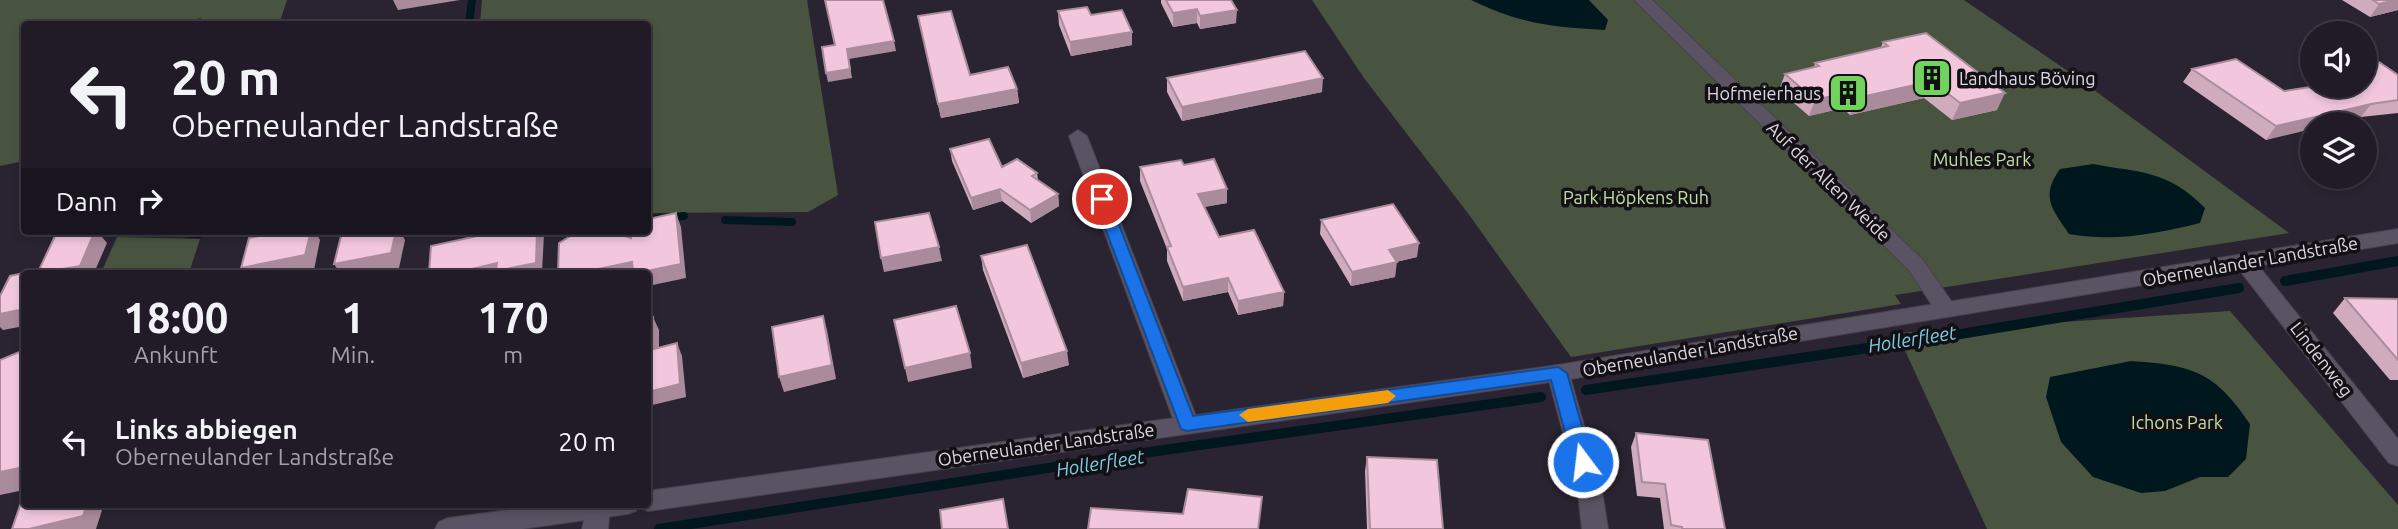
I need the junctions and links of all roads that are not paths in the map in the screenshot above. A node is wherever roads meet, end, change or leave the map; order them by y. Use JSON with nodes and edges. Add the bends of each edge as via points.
{"nodes":[{"id":1,"x":1642,"y":0,"type":"edge"},
{"id":2,"x":1078,"y":136,"type":"dead end"},
{"id":3,"x":2398,"y":236,"type":"edge"},
{"id":4,"x":2245,"y":263,"type":"junction"},
{"id":5,"x":1947,"y":311,"type":"junction"},
{"id":6,"x":1558,"y":373,"type":"junction"},
{"id":7,"x":1187,"y":424,"type":"junction"},
{"id":8,"x":2398,"y":456,"type":"edge"},
{"id":9,"x":651,"y":501,"type":"edge"},
{"id":10,"x":618,"y":508,"type":"edge"},
{"id":11,"x":597,"y":518,"type":"edge"},
{"id":12,"x":448,"y":529,"type":"edge"},
{"id":13,"x":1595,"y":529,"type":"edge"}],
"edges":[{"from":1,"to":5,"type":"street","name":"Auf der Alten Weide","via":[[1916,265]]},
{"from":2,"to":7,"type":"street"},
{"from":3,"to":4,"type":"street","name":"Oberneulander Landstraße"},
{"from":4,"to":5,"type":"street","name":"Oberneulander Landstraße"},
{"from":4,"to":8,"type":"street","name":"Lindenweg"},
{"from":5,"to":6,"type":"street","name":"Oberneulander Landstraße"},
{"from":6,"to":7,"type":"street","name":"Oberneulander Landstraße"},
{"from":6,"to":13,"type":"street","via":[[1589,485]]},
{"from":7,"to":9,"type":"street","name":"Oberneulander Landstraße"},
{"from":10,"to":11,"type":"street"},
{"from":11,"to":12,"type":"street"}]}
